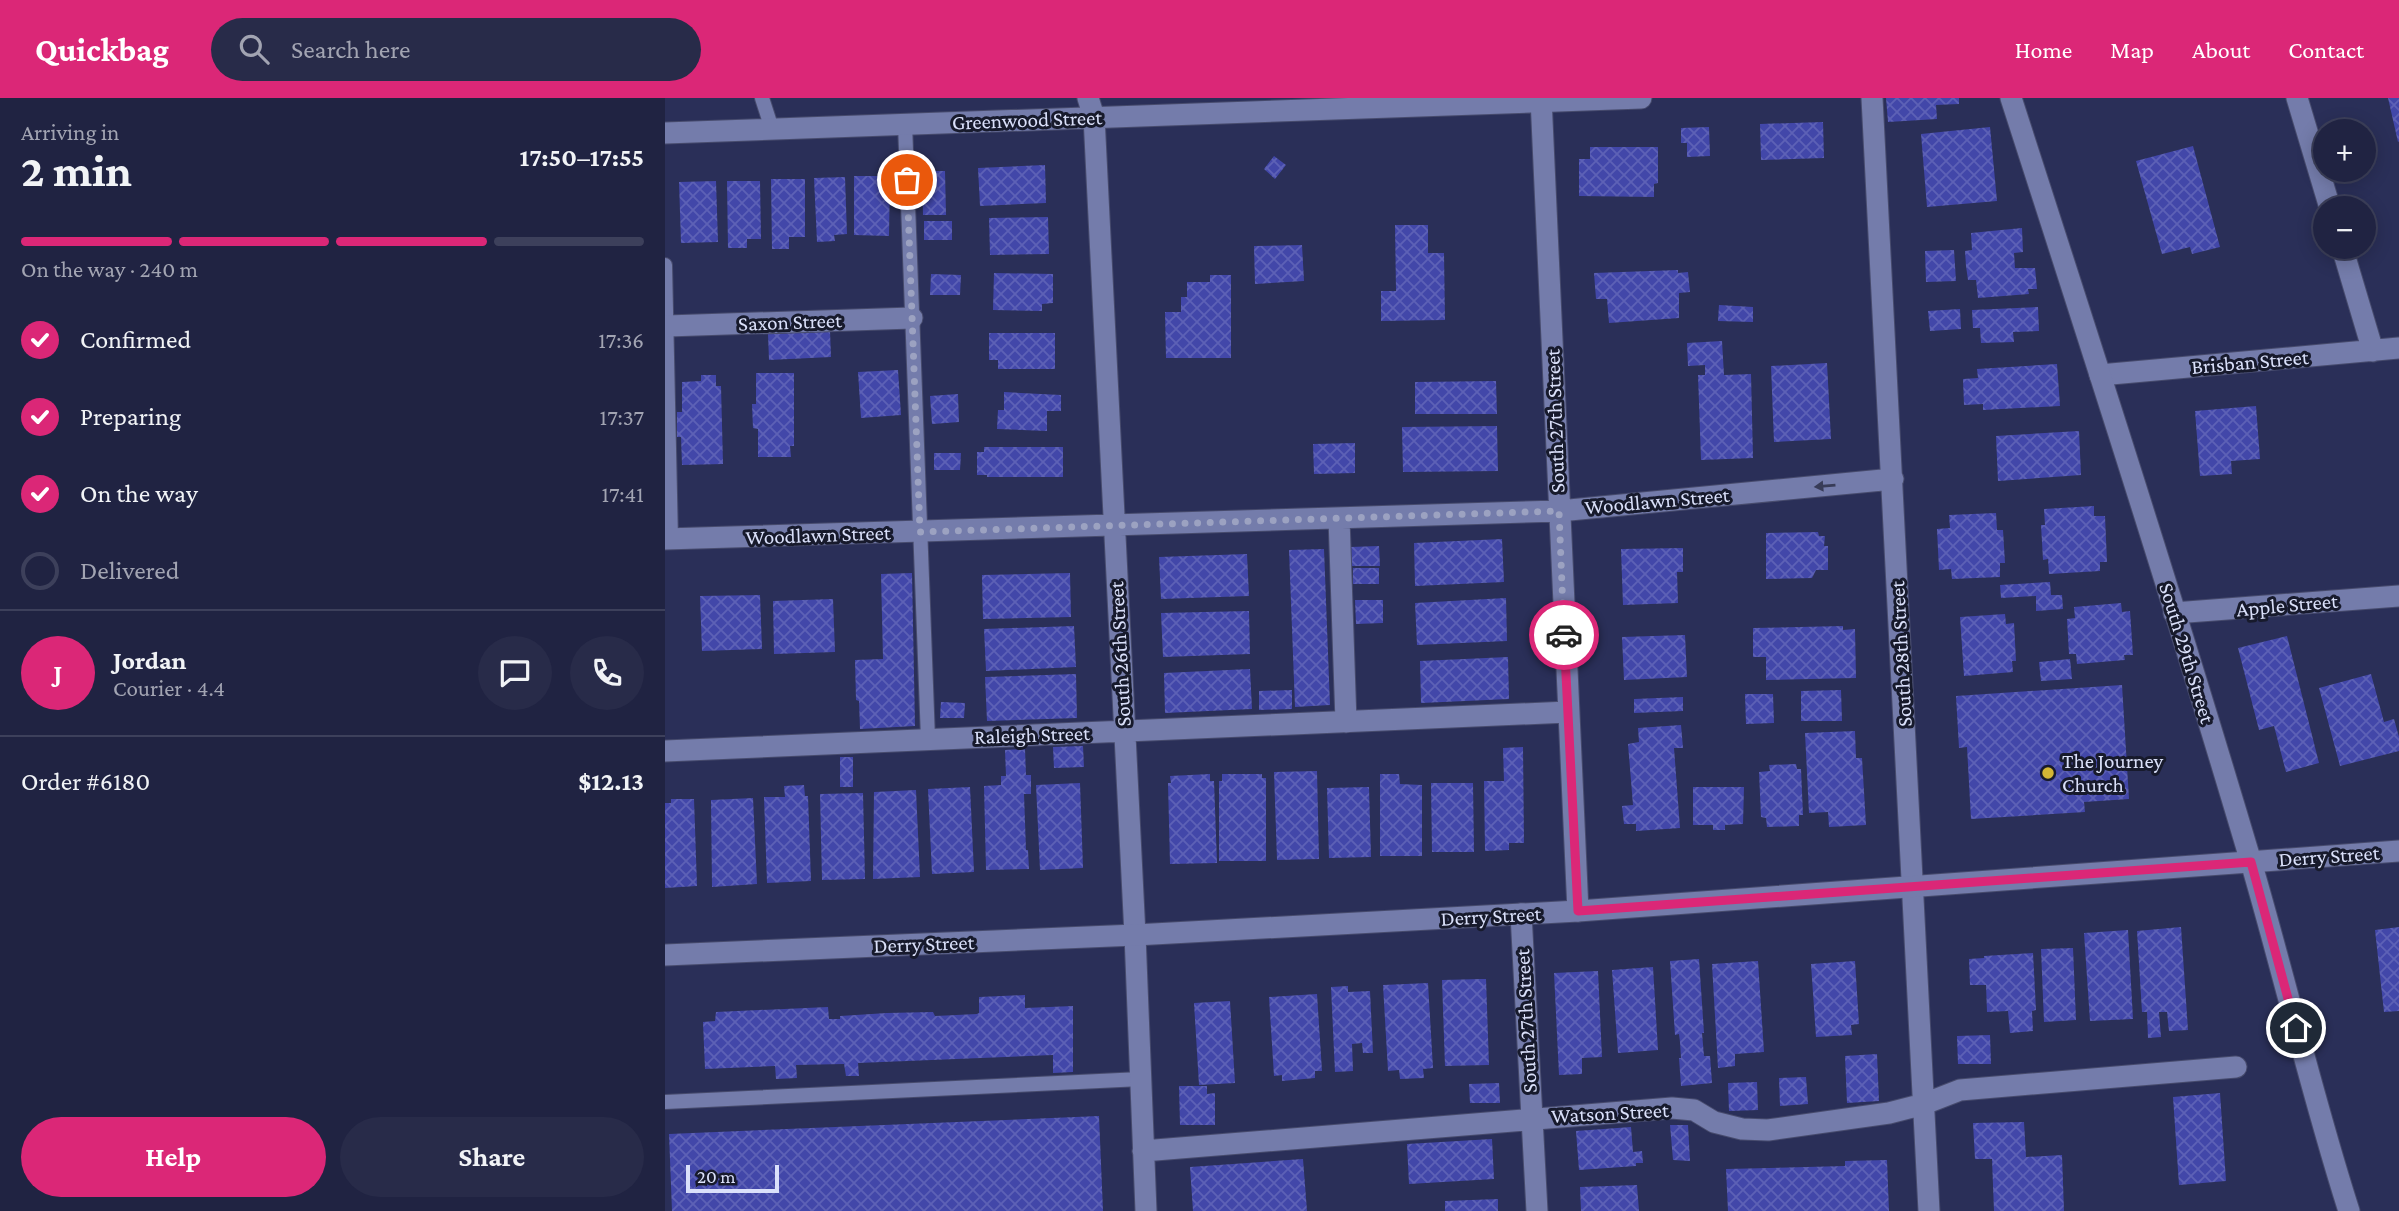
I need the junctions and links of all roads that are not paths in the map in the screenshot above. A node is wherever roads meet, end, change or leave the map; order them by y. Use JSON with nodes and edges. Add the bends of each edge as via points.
{"nodes":[{"id":1,"x":762,"y":98,"type":"edge"},
{"id":2,"x":1641,"y":98,"type":"edge"},
{"id":3,"x":1872,"y":98,"type":"edge"},
{"id":4,"x":2011,"y":98,"type":"edge"},
{"id":5,"x":2297,"y":98,"type":"edge"},
{"id":6,"x":1541,"y":100,"type":"edge"},
{"id":7,"x":1091,"y":108,"type":"edge"},
{"id":8,"x":905,"y":124,"type":"junction"},
{"id":9,"x":772,"y":129,"type":"junction"},
{"id":10,"x":665,"y":134,"type":"edge"},
{"id":11,"x":2326,"y":196,"type":"edge"},
{"id":12,"x":2345,"y":259,"type":"edge"},
{"id":13,"x":665,"y":265,"type":"edge"},
{"id":14,"x":912,"y":318,"type":"junction"},
{"id":15,"x":667,"y":326,"type":"junction"},
{"id":16,"x":2399,"y":348,"type":"edge"},
{"id":17,"x":2373,"y":351,"type":"junction"},
{"id":18,"x":2100,"y":375,"type":"junction"},
{"id":19,"x":1893,"y":479,"type":"junction"},
{"id":20,"x":1559,"y":511,"type":"junction"},
{"id":21,"x":1339,"y":518,"type":"junction"},
{"id":22,"x":1113,"y":525,"type":"junction"},
{"id":23,"x":920,"y":532,"type":"junction"},
{"id":24,"x":668,"y":540,"type":"edge"},
{"id":25,"x":2399,"y":596,"type":"edge"},
{"id":26,"x":2175,"y":613,"type":"junction"},
{"id":27,"x":1568,"y":712,"type":"junction"},
{"id":28,"x":1346,"y":722,"type":"junction"},
{"id":29,"x":1123,"y":731,"type":"junction"},
{"id":30,"x":927,"y":739,"type":"junction"},
{"id":31,"x":665,"y":751,"type":"edge"},
{"id":32,"x":2399,"y":851,"type":"edge"},
{"id":33,"x":2251,"y":862,"type":"junction"},
{"id":34,"x":1912,"y":886,"type":"junction"},
{"id":35,"x":1578,"y":911,"type":"junction"},
{"id":36,"x":1521,"y":914,"type":"junction"},
{"id":37,"x":1135,"y":935,"type":"junction"},
{"id":38,"x":665,"y":955,"type":"edge"},
{"id":39,"x":2236,"y":1067,"type":"dead end"},
{"id":40,"x":1141,"y":1079,"type":"junction"},
{"id":41,"x":665,"y":1102,"type":"edge"},
{"id":42,"x":1924,"y":1104,"type":"junction"},
{"id":43,"x":1531,"y":1118,"type":"junction"},
{"id":44,"x":1143,"y":1151,"type":"junction"},
{"id":45,"x":1146,"y":1211,"type":"edge"},
{"id":46,"x":1537,"y":1211,"type":"edge"},
{"id":47,"x":1929,"y":1211,"type":"edge"},
{"id":48,"x":2349,"y":1211,"type":"edge"}],
"edges":[{"from":1,"to":9,"type":"lane"},
{"from":2,"to":6,"type":"street","name":"Greenwood Street"},
{"from":3,"to":19,"type":"street","name":"South 28th Street"},
{"from":4,"to":18,"type":"street","name":"South 29th Street"},
{"from":5,"to":11,"type":"street"},
{"from":6,"to":7,"type":"street","name":"Greenwood Street"},
{"from":6,"to":20,"type":"street","name":"South 27th Street"},
{"from":7,"to":8,"type":"street","name":"Greenwood Street"},
{"from":7,"to":22,"type":"street","name":"South 26th Street"},
{"from":8,"to":9,"type":"street","name":"Greenwood Street"},
{"from":8,"to":14,"type":"lane"},
{"from":9,"to":10,"type":"street","name":"Greenwood Street"},
{"from":12,"to":17,"type":"street"},
{"from":13,"to":15,"type":"lane"},
{"from":14,"to":15,"type":"street","name":"Saxon Street"},
{"from":14,"to":23,"type":"lane"},
{"from":15,"to":24,"type":"lane"},
{"from":16,"to":17,"type":"street","name":"Brisban Street"},
{"from":17,"to":18,"type":"street","name":"Brisban Street"},
{"from":18,"to":26,"type":"street","name":"South 29th Street"},
{"from":19,"to":20,"type":"street","name":"Woodlawn Street","one_way":true},
{"from":19,"to":34,"type":"street","name":"South 28th Street"},
{"from":20,"to":21,"type":"street","name":"Woodlawn Street"},
{"from":20,"to":27,"type":"street","name":"South 27th Street"},
{"from":21,"to":22,"type":"street","name":"Woodlawn Street"},
{"from":21,"to":28,"type":"street"},
{"from":22,"to":23,"type":"street","name":"Woodlawn Street"},
{"from":22,"to":29,"type":"street","name":"South 26th Street"},
{"from":23,"to":24,"type":"street","name":"Woodlawn Street"},
{"from":23,"to":30,"type":"lane"},
{"from":25,"to":26,"type":"street","name":"Apple Street"},
{"from":26,"to":33,"type":"street","name":"South 29th Street"},
{"from":27,"to":28,"type":"street","name":"Raleigh Street"},
{"from":27,"to":35,"type":"street","name":"South 27th Street"},
{"from":28,"to":29,"type":"street","name":"Raleigh Street"},
{"from":29,"to":30,"type":"street","name":"Raleigh Street"},
{"from":29,"to":37,"type":"street","name":"South 26th Street"},
{"from":30,"to":31,"type":"street","name":"Raleigh Street"},
{"from":32,"to":33,"type":"street","name":"Derry Street"},
{"from":33,"to":34,"type":"street","name":"Derry Street"},
{"from":33,"to":48,"type":"street","name":"South 29th Street"},
{"from":34,"to":35,"type":"street","name":"Derry Street"},
{"from":34,"to":42,"type":"street","name":"South 28th Street"},
{"from":35,"to":36,"type":"street","name":"Derry Street"},
{"from":36,"to":37,"type":"street","name":"Derry Street"},
{"from":36,"to":43,"type":"street","name":"South 27th Street"},
{"from":37,"to":38,"type":"street","name":"Derry Street"},
{"from":37,"to":40,"type":"street","name":"South 26th Street"},
{"from":39,"to":42,"type":"street","name":"Watson Street","via":[[1960,1090]]},
{"from":40,"to":41,"type":"lane"},
{"from":40,"to":44,"type":"street","name":"South 26th Street"},
{"from":42,"to":43,"type":"street","name":"Watson Street","via":[[1767,1130],[1723,1125],[1694,1110],[1672,1108]]},
{"from":42,"to":47,"type":"street","name":"South 28th Street"},
{"from":43,"to":44,"type":"street","name":"Watson Street"},
{"from":43,"to":46,"type":"street","name":"South 27th Street"},
{"from":44,"to":45,"type":"street","name":"South 26th Street"}]}
